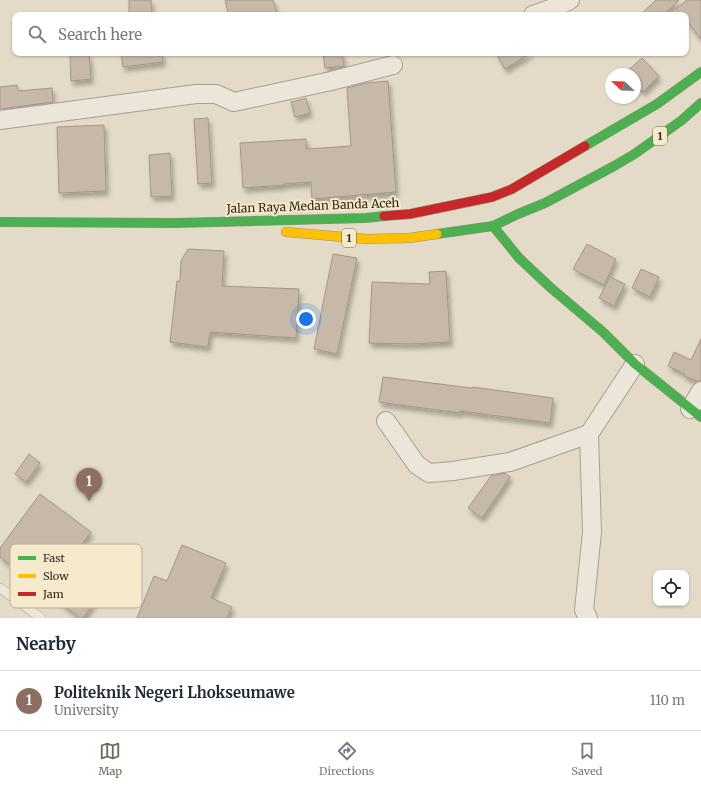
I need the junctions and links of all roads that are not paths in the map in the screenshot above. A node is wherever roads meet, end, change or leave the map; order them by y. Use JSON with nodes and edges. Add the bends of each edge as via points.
{"nodes":[{"id":1,"x":570,"y":0,"type":"edge"},
{"id":2,"x":542,"y":12,"type":"edge"},
{"id":3,"x":393,"y":66,"type":"dead end"},
{"id":4,"x":701,"y":72,"type":"edge"},
{"id":5,"x":701,"y":103,"type":"edge"},
{"id":6,"x":0,"y":120,"type":"edge"},
{"id":7,"x":0,"y":222,"type":"edge"},
{"id":8,"x":176,"y":223,"type":"junction"},
{"id":9,"x":494,"y":226,"type":"junction"},
{"id":10,"x":256,"y":230,"type":"dead end"},
{"id":11,"x":280,"y":232,"type":"dead end"},
{"id":12,"x":634,"y":364,"type":"junction"},
{"id":13,"x":701,"y":391,"type":"edge"},
{"id":14,"x":696,"y":413,"type":"edge"},
{"id":15,"x":386,"y":421,"type":"dead end"},
{"id":16,"x":589,"y":434,"type":"junction"},
{"id":17,"x":0,"y":588,"type":"edge"},
{"id":18,"x":10,"y":595,"type":"edge"},
{"id":19,"x":28,"y":608,"type":"edge"},
{"id":20,"x":42,"y":618,"type":"edge"},
{"id":21,"x":588,"y":618,"type":"edge"}],
"edges":[{"from":1,"to":2,"type":"street"},
{"from":3,"to":6,"type":"street","via":[[234,102],[216,94],[196,94]]},
{"from":4,"to":8,"type":"main road","name":"Jalan Raya Medan Banda Aceh","number":"1","via":[[657,104],[586,147],[512,189],[492,197],[410,214],[366,218]]},
{"from":5,"to":9,"type":"main road","name":"Jalan Raya Medan Banda Aceh","number":"1","via":[[682,120],[616,165],[545,203]]},
{"from":7,"to":8,"type":"main road","name":"Jalan Raya Medan Banda Aceh","number":"1"},
{"from":8,"to":10,"type":"main road","name":"Jalan Raya Medan Banda Aceh","number":"1"},
{"from":9,"to":11,"type":"main road","name":"Jalan Raya Medan Banda Aceh","number":"1","via":[[409,238],[367,239]]},
{"from":9,"to":12,"type":"main road","via":[[519,258],[603,332]]},
{"from":12,"to":14,"type":"main road"},
{"from":12,"to":16,"type":"street"},
{"from":13,"to":14,"type":"street"},
{"from":15,"to":16,"type":"street","via":[[417,465],[429,473],[510,462]]},
{"from":16,"to":21,"type":"street","via":[[592,532],[584,610]]},
{"from":17,"to":18,"type":"lane"},
{"from":19,"to":20,"type":"lane"}]}
